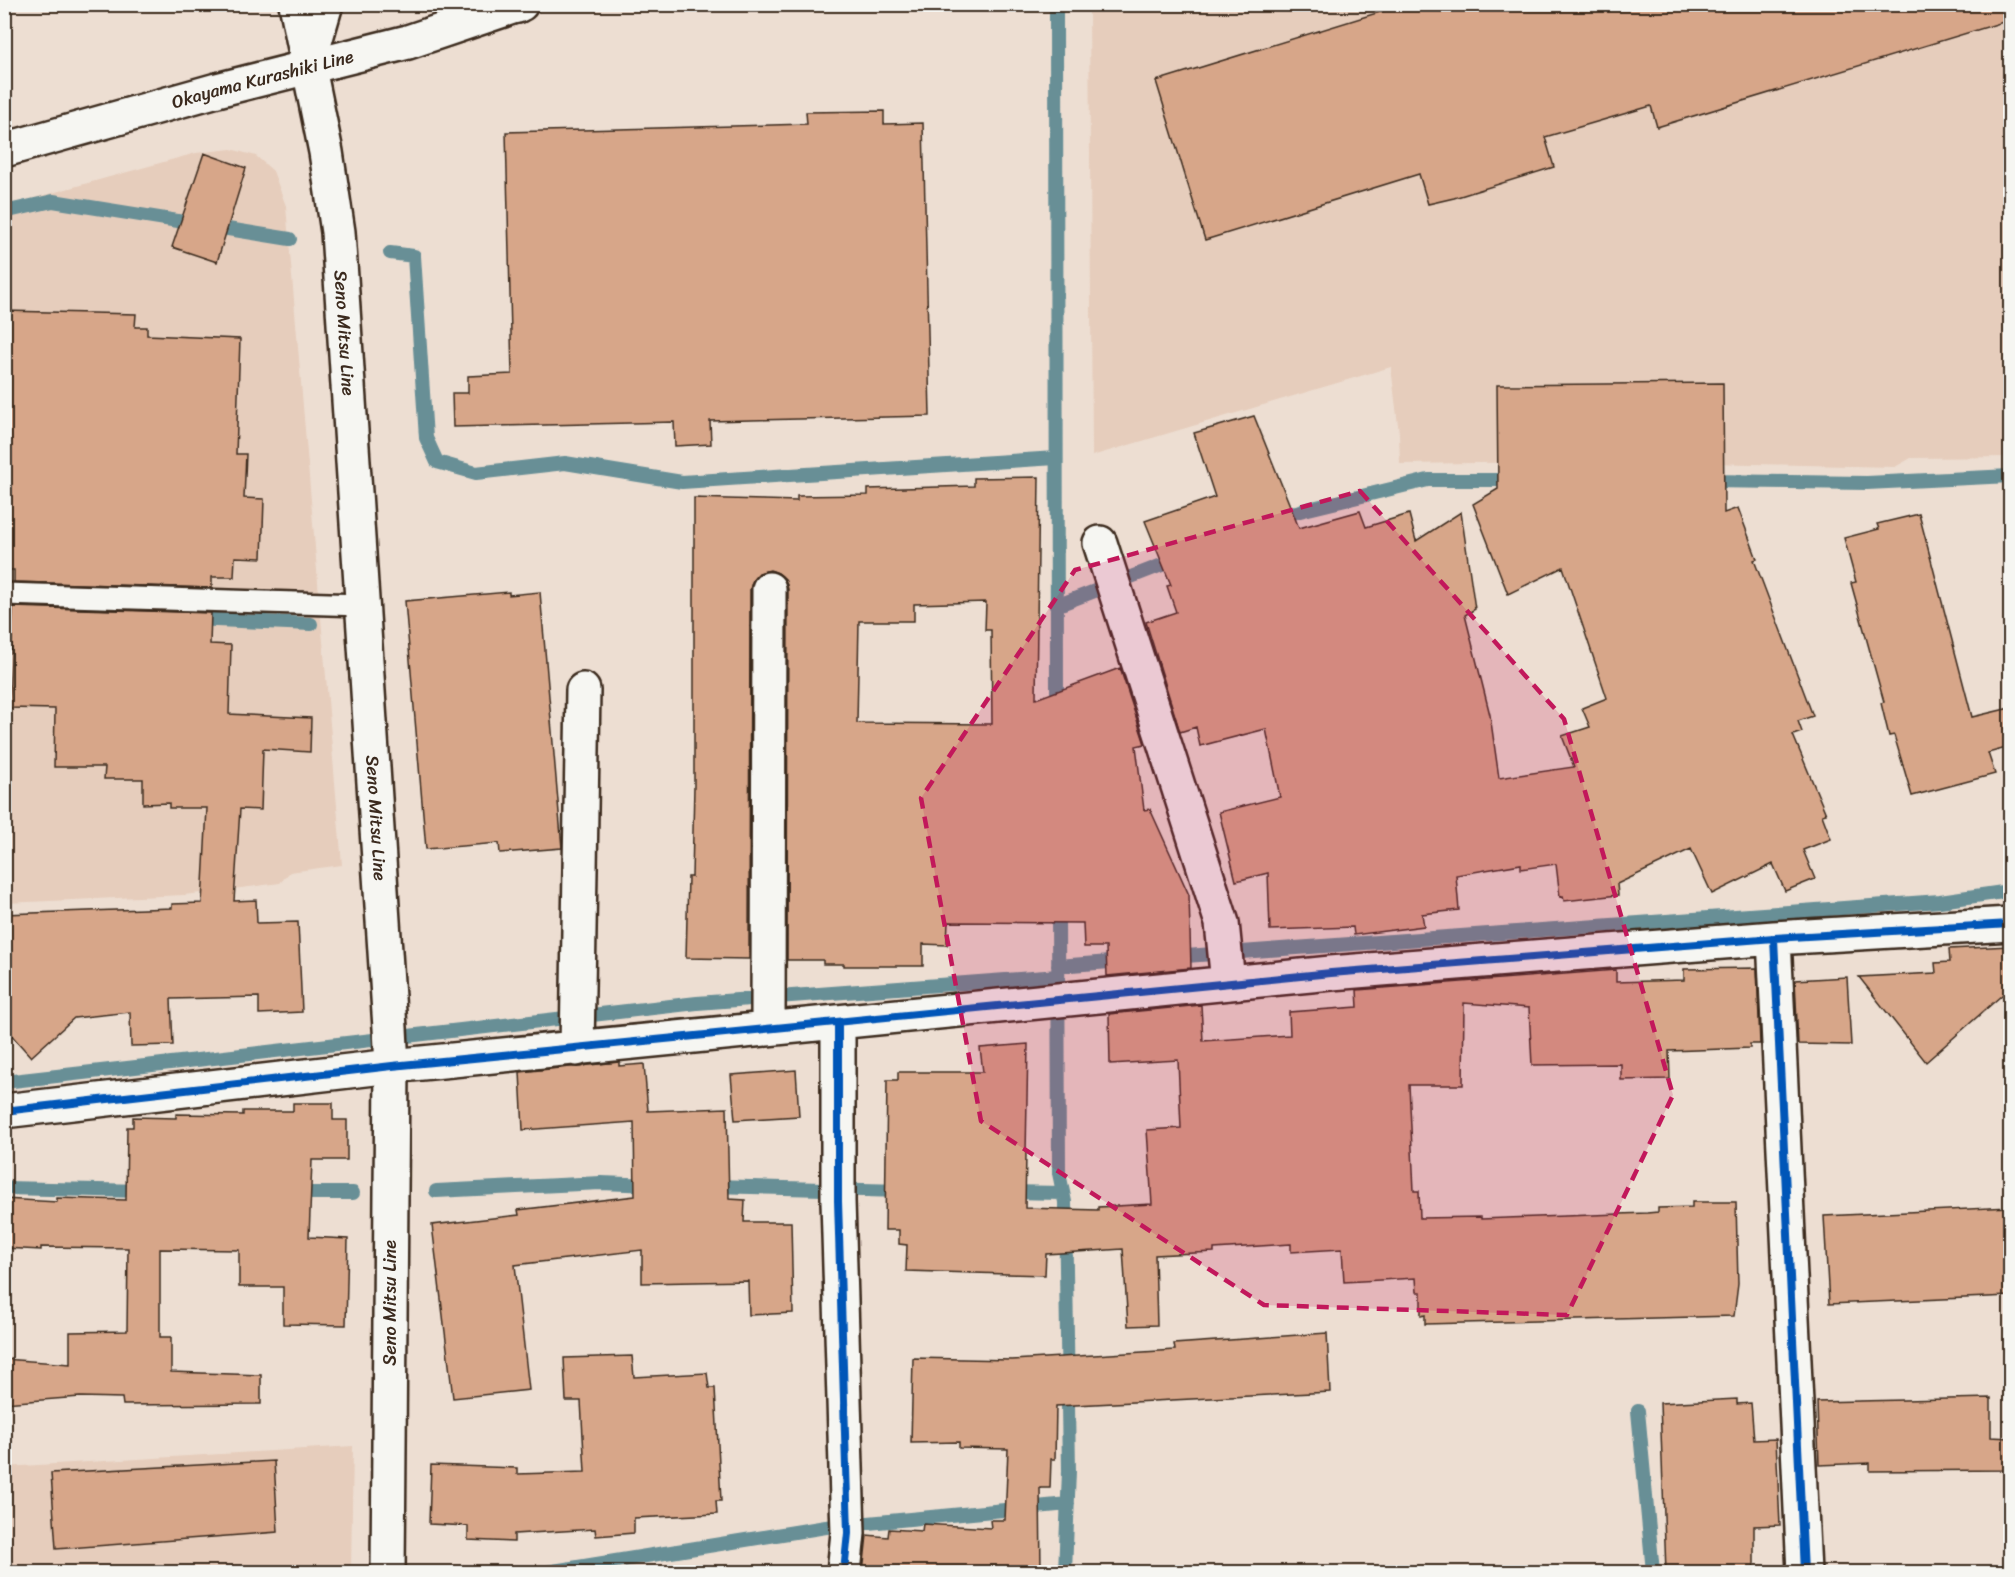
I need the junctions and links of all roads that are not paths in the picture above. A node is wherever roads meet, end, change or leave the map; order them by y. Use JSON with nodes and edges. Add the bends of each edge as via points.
{"nodes":[{"id":1,"x":296,"y":4,"type":"edge"},
{"id":2,"x":326,"y":4,"type":"edge"},
{"id":3,"x":516,"y":5,"type":"edge"},
{"id":4,"x":308,"y":67,"type":"junction"},
{"id":5,"x":4,"y":150,"type":"edge"},
{"id":6,"x":1100,"y":543,"type":"dead end"},
{"id":7,"x":769,"y":589,"type":"dead end"},
{"id":8,"x":4,"y":594,"type":"edge"},
{"id":9,"x":362,"y":605,"type":"junction"},
{"id":10,"x":583,"y":690,"type":"dead end"},
{"id":11,"x":2010,"y":924,"type":"edge"},
{"id":12,"x":1774,"y":938,"type":"junction"},
{"id":13,"x":1227,"y":965,"type":"junction"},
{"id":14,"x":768,"y":1006,"type":"junction"},
{"id":15,"x":838,"y":1023,"type":"junction"},
{"id":16,"x":577,"y":1024,"type":"junction"},
{"id":17,"x":391,"y":1048,"type":"junction"},
{"id":18,"x":4,"y":1111,"type":"edge"},
{"id":19,"x":388,"y":1572,"type":"edge"},
{"id":20,"x":844,"y":1572,"type":"edge"},
{"id":21,"x":1804,"y":1572,"type":"edge"}],
"edges":[{"from":1,"to":4,"type":"street","name":"Seno Mitsu Line"},
{"from":2,"to":4,"type":"street","name":"Seno Mitsu Line"},
{"from":3,"to":4,"type":"street","name":"Okayama Kurashiki Line","via":[[408,42]]},
{"from":4,"to":5,"type":"street","name":"Okayama Kurashiki Line"},
{"from":4,"to":9,"type":"street","name":"Seno Mitsu Line","via":[[338,232]]},
{"from":6,"to":13,"type":"street","via":[[1222,923]]},
{"from":7,"to":14,"type":"street"},
{"from":8,"to":9,"type":"lane"},
{"from":9,"to":17,"type":"street","name":"Seno Mitsu Line"},
{"from":10,"to":16,"type":"street"},
{"from":11,"to":12,"type":"street"},
{"from":12,"to":13,"type":"street"},
{"from":12,"to":21,"type":"street"},
{"from":13,"to":15,"type":"street","via":[[1061,1000]]},
{"from":14,"to":15,"type":"street"},
{"from":14,"to":16,"type":"street"},
{"from":15,"to":20,"type":"street","via":[[838,1189],[848,1524]]},
{"from":16,"to":17,"type":"street"},
{"from":17,"to":18,"type":"street"},
{"from":17,"to":19,"type":"street","name":"Seno Mitsu Line"}]}
